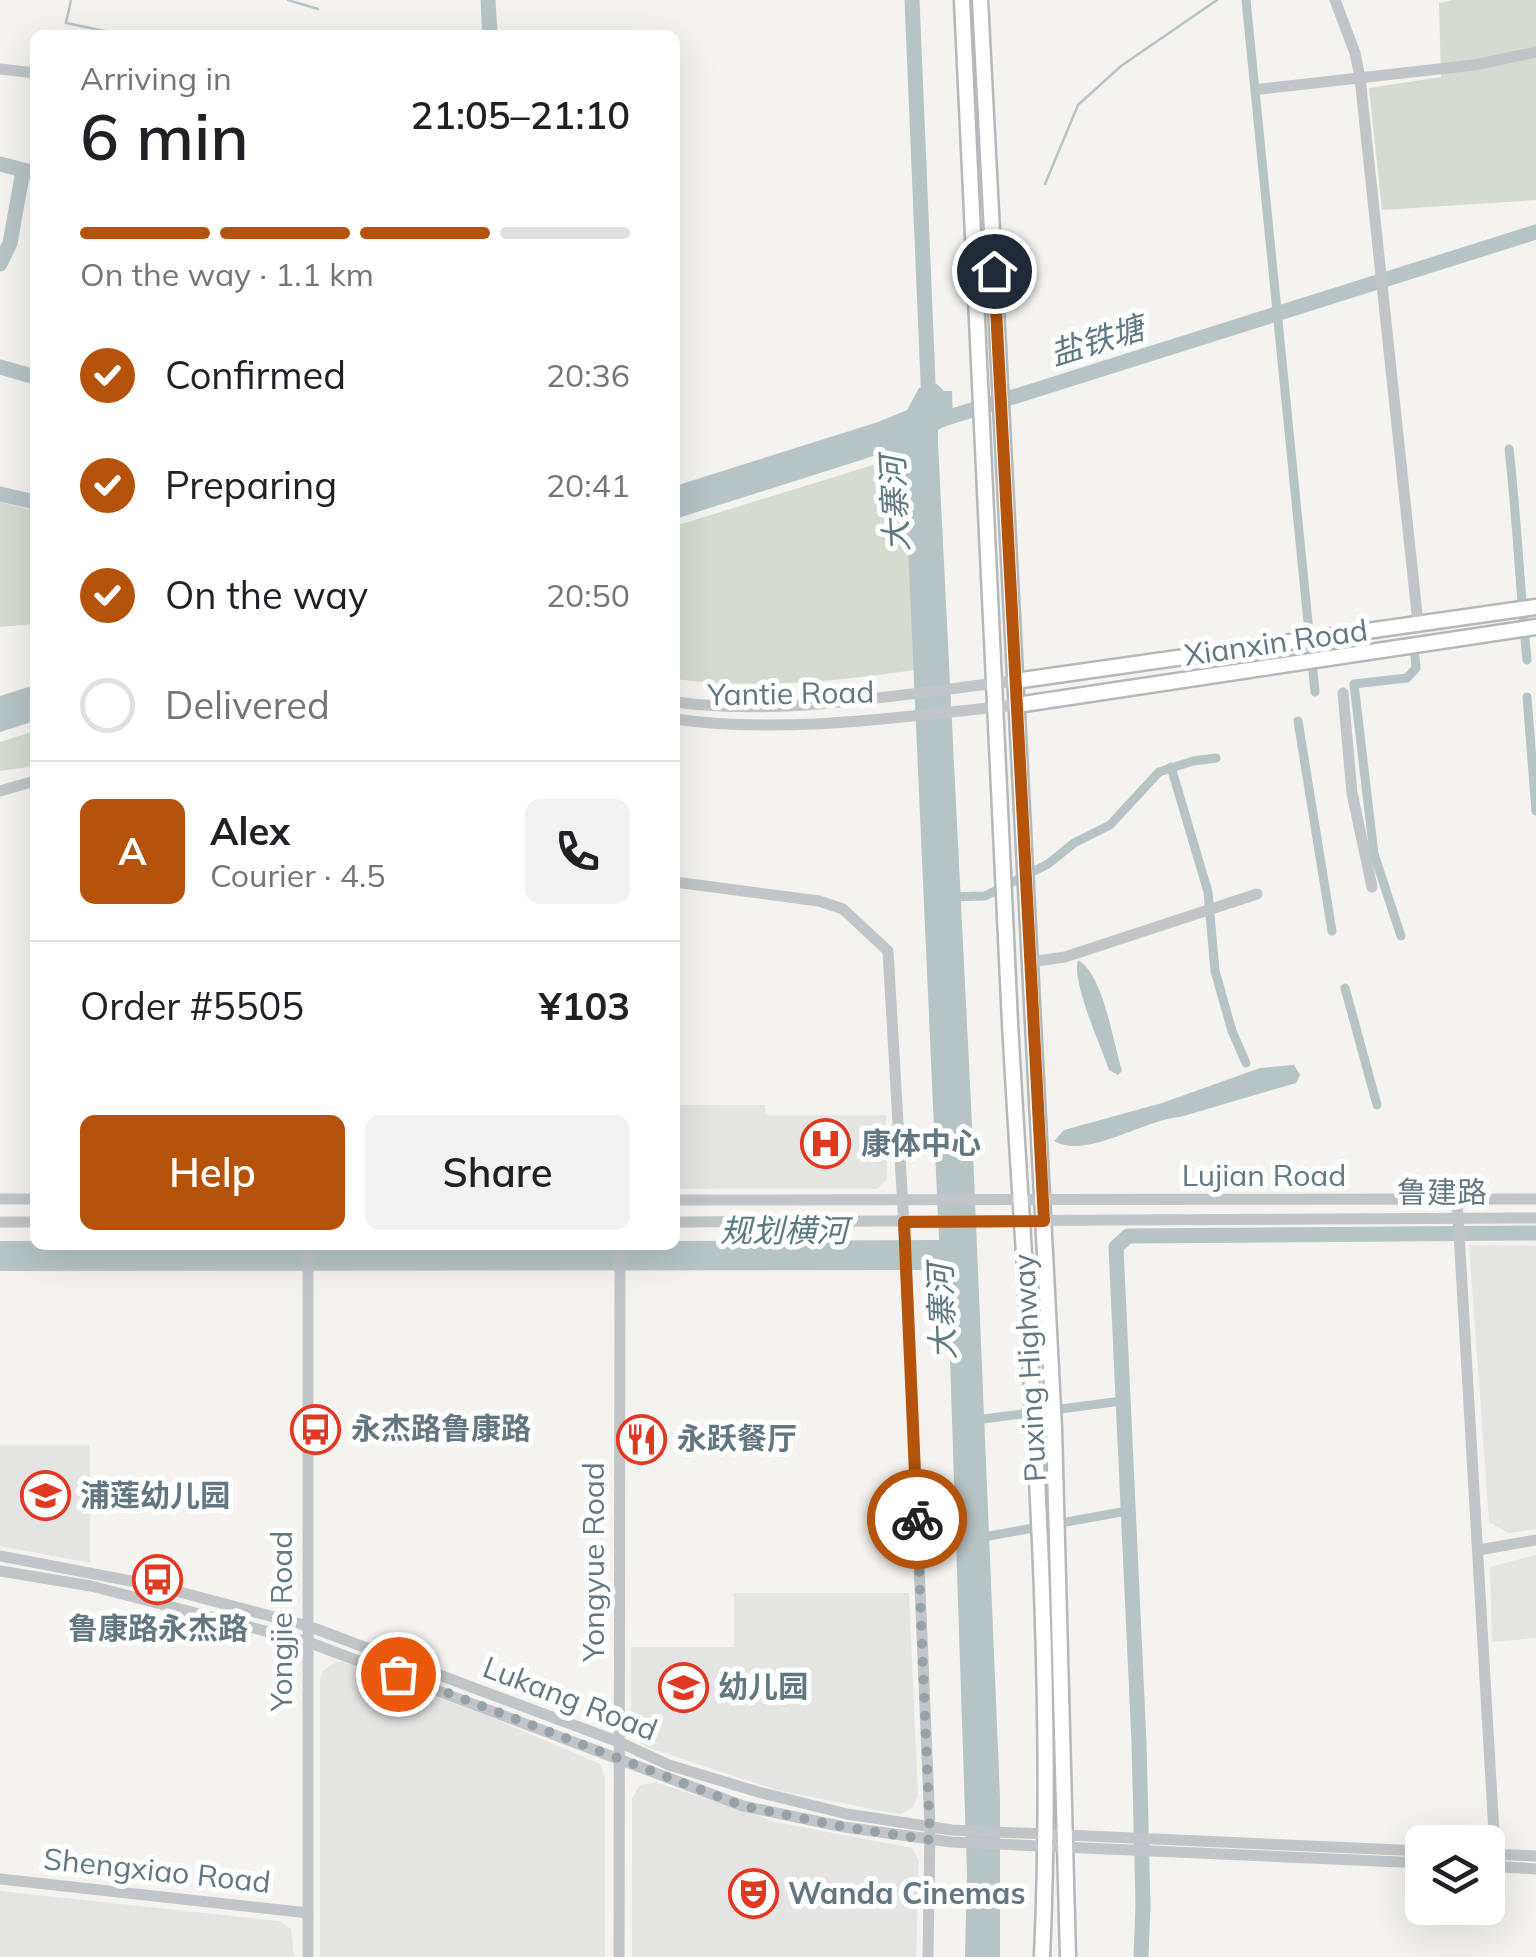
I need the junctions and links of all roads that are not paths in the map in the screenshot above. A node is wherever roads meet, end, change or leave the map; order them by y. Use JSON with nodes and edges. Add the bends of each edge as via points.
{"nodes":[{"id":1,"x":962,"y":0,"type":"edge"},
{"id":2,"x":980,"y":0,"type":"edge"},
{"id":3,"x":1335,"y":0,"type":"edge"},
{"id":4,"x":1536,"y":52,"type":"edge"},
{"id":5,"x":0,"y":69,"type":"edge"},
{"id":6,"x":30,"y":73,"type":"edge"},
{"id":7,"x":1360,"y":78,"type":"junction"},
{"id":8,"x":1260,"y":88,"type":"dead end"},
{"id":9,"x":1536,"y":607,"type":"edge"},
{"id":10,"x":1418,"y":623,"type":"junction"},
{"id":11,"x":1535,"y":627,"type":"edge"},
{"id":12,"x":1015,"y":680,"type":"junction"},
{"id":13,"x":993,"y":683,"type":"junction"},
{"id":14,"x":1344,"y":692,"type":"dead end"},
{"id":15,"x":680,"y":703,"type":"edge"},
{"id":16,"x":1016,"y":705,"type":"junction"},
{"id":17,"x":994,"y":707,"type":"junction"},
{"id":18,"x":680,"y":720,"type":"edge"},
{"id":19,"x":30,"y":782,"type":"edge"},
{"id":20,"x":0,"y":791,"type":"edge"},
{"id":21,"x":680,"y":883,"type":"edge"},
{"id":22,"x":1372,"y":887,"type":"dead end"},
{"id":23,"x":1257,"y":894,"type":"dead end"},
{"id":24,"x":1030,"y":962,"type":"junction"},
{"id":25,"x":0,"y":1199,"type":"edge"},
{"id":26,"x":30,"y":1199,"type":"edge"},
{"id":27,"x":1536,"y":1199,"type":"edge"},
{"id":28,"x":680,"y":1200,"type":"edge"},
{"id":29,"x":903,"y":1200,"type":"junction"},
{"id":30,"x":1457,"y":1200,"type":"junction"},
{"id":31,"x":1021,"y":1201,"type":"junction"},
{"id":32,"x":1042,"y":1201,"type":"junction"},
{"id":33,"x":1536,"y":1218,"type":"edge"},
{"id":34,"x":1458,"y":1219,"type":"junction"},
{"id":35,"x":1022,"y":1221,"type":"junction"},
{"id":36,"x":1044,"y":1221,"type":"junction"},
{"id":37,"x":0,"y":1222,"type":"edge"},
{"id":38,"x":30,"y":1222,"type":"edge"},
{"id":39,"x":680,"y":1222,"type":"edge"},
{"id":40,"x":904,"y":1222,"type":"junction"},
{"id":41,"x":308,"y":1250,"type":"edge"},
{"id":42,"x":620,"y":1250,"type":"edge"},
{"id":43,"x":1536,"y":1540,"type":"edge"},
{"id":44,"x":1478,"y":1550,"type":"junction"},
{"id":45,"x":0,"y":1556,"type":"edge"},
{"id":46,"x":0,"y":1571,"type":"edge"},
{"id":47,"x":308,"y":1626,"type":"junction"},
{"id":48,"x":308,"y":1642,"type":"junction"},
{"id":49,"x":620,"y":1742,"type":"junction"},
{"id":50,"x":620,"y":1760,"type":"junction"},
{"id":51,"x":1490,"y":1825,"type":"edge"},
{"id":52,"x":930,"y":1834,"type":"junction"},
{"id":53,"x":1046,"y":1840,"type":"junction"},
{"id":54,"x":1067,"y":1840,"type":"junction"},
{"id":55,"x":1405,"y":1850,"type":"edge"},
{"id":56,"x":1536,"y":1856,"type":"edge"},
{"id":57,"x":1505,"y":1859,"type":"edge"},
{"id":58,"x":1405,"y":1862,"type":"edge"},
{"id":59,"x":1505,"y":1863,"type":"edge"},
{"id":60,"x":1536,"y":1869,"type":"edge"},
{"id":61,"x":0,"y":1879,"type":"edge"},
{"id":62,"x":308,"y":1913,"type":"junction"},
{"id":63,"x":308,"y":1957,"type":"edge"},
{"id":64,"x":619,"y":1957,"type":"edge"},
{"id":65,"x":928,"y":1957,"type":"edge"},
{"id":66,"x":1042,"y":1957,"type":"edge"},
{"id":67,"x":1068,"y":1957,"type":"edge"}],
"edges":[{"from":1,"to":13,"type":"main road","name":"Puxing Highway"},
{"from":2,"to":12,"type":"main road","name":"Puxing Highway"},
{"from":3,"to":7,"type":"street"},
{"from":4,"to":7,"type":"street"},
{"from":5,"to":6,"type":"street"},
{"from":7,"to":8,"type":"street"},
{"from":7,"to":10,"type":"street"},
{"from":9,"to":10,"type":"main road","name":"Xianxin Road"},
{"from":10,"to":12,"type":"main road","name":"Xianxin Road"},
{"from":11,"to":16,"type":"main road","name":"Xianxin Road"},
{"from":12,"to":13,"type":"street","name":"Yantie Road"},
{"from":12,"to":16,"type":"main road","name":"Puxing Highway"},
{"from":13,"to":15,"type":"street","name":"Yantie Road","via":[[771,708]]},
{"from":13,"to":17,"type":"main road","name":"Puxing Highway"},
{"from":14,"to":22,"type":"street","via":[[1352,793]]},
{"from":16,"to":17,"type":"street","name":"Yantie Road"},
{"from":16,"to":24,"type":"main road","name":"Puxing Highway"},
{"from":17,"to":18,"type":"street","name":"Yantie Road","via":[[772,726]]},
{"from":17,"to":31,"type":"main road","name":"Puxing Highway"},
{"from":19,"to":20,"type":"street"},
{"from":21,"to":29,"type":"street","via":[[819,901],[843,909],[888,951]]},
{"from":23,"to":24,"type":"street","via":[[1065,958]]},
{"from":24,"to":32,"type":"main road","name":"Puxing Highway"},
{"from":25,"to":26,"type":"street"},
{"from":27,"to":30,"type":"street","name":"Lujian Road"},
{"from":28,"to":29,"type":"street"},
{"from":29,"to":31,"type":"street","name":"Lujian Road"},
{"from":29,"to":40,"type":"street"},
{"from":30,"to":32,"type":"street","name":"Lujian Road"},
{"from":30,"to":34,"type":"street"},
{"from":31,"to":32,"type":"street","name":"Lujian Road"},
{"from":31,"to":35,"type":"main road","name":"Puxing Highway"},
{"from":32,"to":36,"type":"main road","name":"Puxing Highway"},
{"from":33,"to":34,"type":"street","name":"鲁建路"},
{"from":34,"to":36,"type":"street","name":"Lujian Road"},
{"from":34,"to":44,"type":"street"},
{"from":35,"to":36,"type":"street","name":"Lujian Road"},
{"from":35,"to":40,"type":"street","name":"Lujian Road"},
{"from":35,"to":53,"type":"main road","name":"Puxing Highway"},
{"from":36,"to":54,"type":"main road","name":"Puxing Highway"},
{"from":37,"to":38,"type":"street"},
{"from":39,"to":40,"type":"street"},
{"from":40,"to":52,"type":"street"},
{"from":41,"to":47,"type":"street","name":"Yongjie Road"},
{"from":42,"to":49,"type":"street","name":"Yongyue Road"},
{"from":43,"to":44,"type":"street"},
{"from":44,"to":51,"type":"street"},
{"from":45,"to":47,"type":"street","name":"Lukang Road","via":[[157,1586]]},
{"from":46,"to":48,"type":"street","name":"Lukang Road","via":[[91,1586]]},
{"from":47,"to":48,"type":"street","name":"Yongjie Road"},
{"from":47,"to":49,"type":"street","name":"Lukang Road"},
{"from":48,"to":50,"type":"street","name":"Lukang Road"},
{"from":48,"to":62,"type":"street","name":"Yongjie Road"},
{"from":49,"to":50,"type":"street","name":"Yongyue Road"},
{"from":49,"to":52,"type":"street","name":"Lukang Road","via":[[758,1792]]},
{"from":50,"to":52,"type":"street","name":"Lukang Road","via":[[743,1806],[844,1827]]},
{"from":50,"to":64,"type":"street","name":"Yongyue Road"},
{"from":52,"to":53,"type":"street","name":"Lukang Road"},
{"from":52,"to":65,"type":"street"},
{"from":53,"to":54,"type":"street"},
{"from":53,"to":66,"type":"main road","name":"Puxing Highway"},
{"from":54,"to":55,"type":"street"},
{"from":54,"to":58,"type":"street"},
{"from":54,"to":67,"type":"main road","name":"Puxing Highway"},
{"from":56,"to":57,"type":"street"},
{"from":59,"to":60,"type":"street"},
{"from":61,"to":62,"type":"street","name":"Shengxiao Road"},
{"from":62,"to":63,"type":"street","name":"Yongjie Road"}]}
